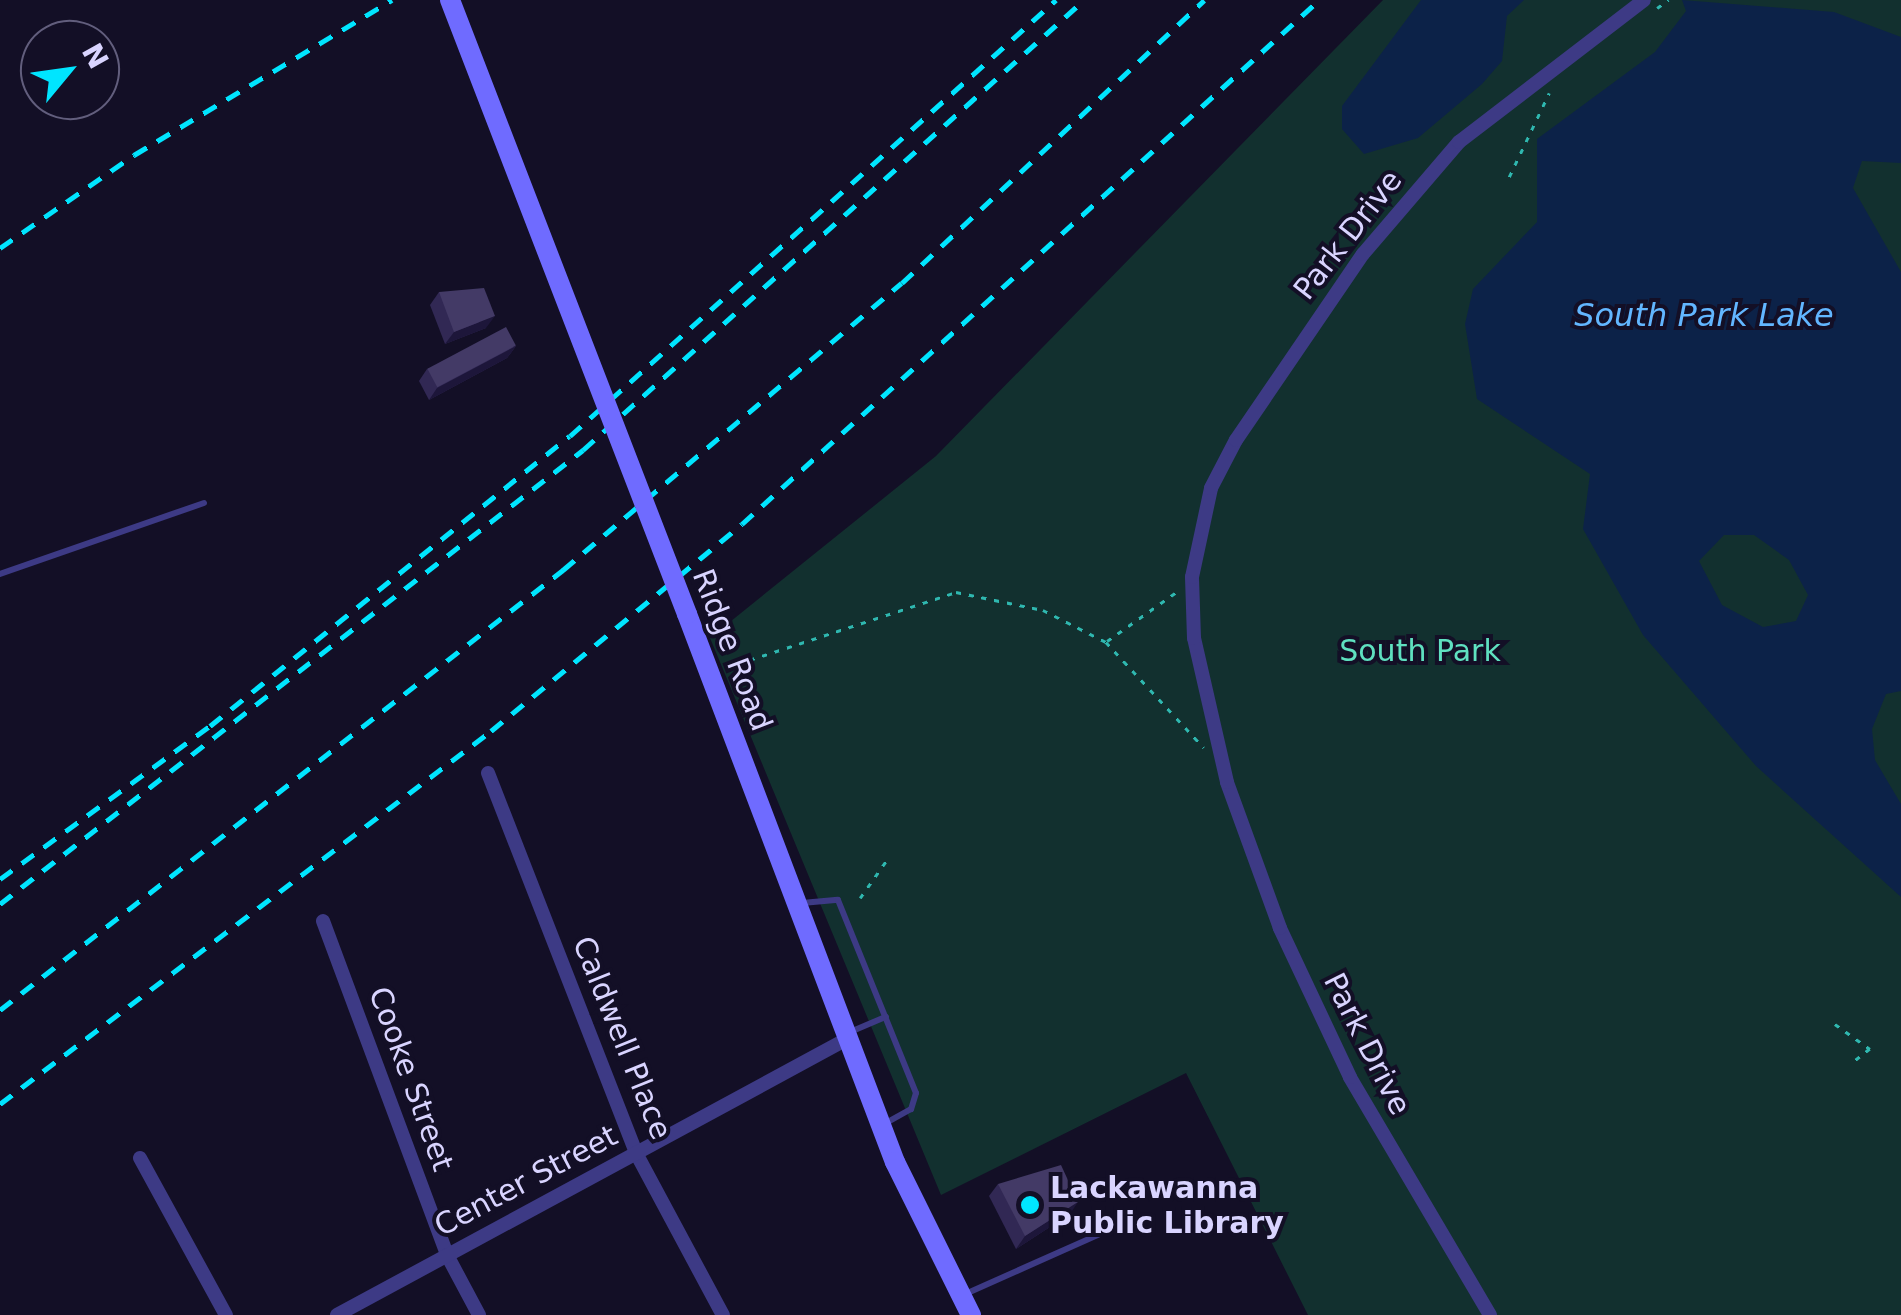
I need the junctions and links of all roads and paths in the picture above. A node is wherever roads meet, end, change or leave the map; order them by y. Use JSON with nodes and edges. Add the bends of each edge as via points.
{"nodes":[{"id":1,"x":450,"y":0,"type":"edge"},
{"id":2,"x":1668,"y":0,"type":"edge"},
{"id":3,"x":1645,"y":8,"type":"edge"},
{"id":4,"x":1561,"y":81,"type":"dead end"},
{"id":5,"x":1509,"y":177,"type":"dead end"},
{"id":6,"x":204,"y":503,"type":"dead end"},
{"id":7,"x":0,"y":574,"type":"edge"},
{"id":8,"x":1192,"y":577,"type":"junction"},
{"id":9,"x":1106,"y":642,"type":"junction"},
{"id":10,"x":710,"y":673,"type":"junction"},
{"id":11,"x":1210,"y":757,"type":"dead end"},
{"id":12,"x":488,"y":773,"type":"dead end"},
{"id":13,"x":886,"y":860,"type":"dead end"},
{"id":14,"x":860,"y":898,"type":"dead end"},
{"id":15,"x":795,"y":905,"type":"junction"},
{"id":16,"x":323,"y":921,"type":"dead end"},
{"id":17,"x":886,"y":1017,"type":"junction"},
{"id":18,"x":1835,"y":1024,"type":"dead end"},
{"id":19,"x":846,"y":1036,"type":"junction"},
{"id":20,"x":1852,"y":1063,"type":"dead end"},
{"id":21,"x":880,"y":1126,"type":"junction"},
{"id":22,"x":636,"y":1152,"type":"junction"},
{"id":23,"x":140,"y":1158,"type":"dead end"},
{"id":24,"x":1136,"y":1218,"type":"dead end"},
{"id":25,"x":447,"y":1255,"type":"junction"},
{"id":26,"x":962,"y":1295,"type":"junction"},
{"id":27,"x":226,"y":1315,"type":"edge"},
{"id":28,"x":337,"y":1315,"type":"edge"},
{"id":29,"x":479,"y":1315,"type":"edge"},
{"id":30,"x":723,"y":1315,"type":"edge"},
{"id":31,"x":972,"y":1315,"type":"edge"},
{"id":32,"x":1490,"y":1315,"type":"edge"}],
"edges":[{"from":1,"to":10,"type":"main road","name":"Ridge Road","bridge":true},
{"from":2,"to":3,"type":"path"},
{"from":3,"to":8,"type":"street","name":"Park Drive","via":[[1458,142],[1362,254],[1236,440],[1211,488]]},
{"from":4,"to":5,"type":"path","via":[[1523,134]]},
{"from":6,"to":7,"type":"lane"},
{"from":8,"to":9,"type":"path"},
{"from":8,"to":32,"type":"street","name":"Park Drive","via":[[1194,638],[1223,764],[1280,928],[1350,1076]]},
{"from":9,"to":10,"type":"path","via":[[1044,610],[956,592]]},
{"from":9,"to":11,"type":"path"},
{"from":10,"to":15,"type":"main road","name":"Ridge Road"},
{"from":12,"to":22,"type":"street","name":"Caldwell Place"},
{"from":13,"to":14,"type":"path"},
{"from":15,"to":17,"type":"lane","via":[[838,900]]},
{"from":15,"to":19,"type":"main road","name":"Ridge Road"},
{"from":16,"to":25,"type":"street","name":"Cooke Street"},
{"from":17,"to":19,"type":"lane"},
{"from":17,"to":21,"type":"lane","via":[[916,1094],[911,1110]]},
{"from":18,"to":20,"type":"path","via":[[1870,1049]]},
{"from":19,"to":21,"type":"main road","name":"Ridge Road"},
{"from":19,"to":22,"type":"street","name":"Center Street"},
{"from":21,"to":26,"type":"main road","name":"Ridge Road"},
{"from":22,"to":25,"type":"street","name":"Center Street"},
{"from":22,"to":30,"type":"street","name":"Caldwell Place"},
{"from":23,"to":27,"type":"street"},
{"from":24,"to":26,"type":"lane"},
{"from":25,"to":28,"type":"street","name":"Center Street"},
{"from":25,"to":29,"type":"street","name":"Cooke Street"},
{"from":26,"to":31,"type":"main road","name":"Ridge Road"}]}
